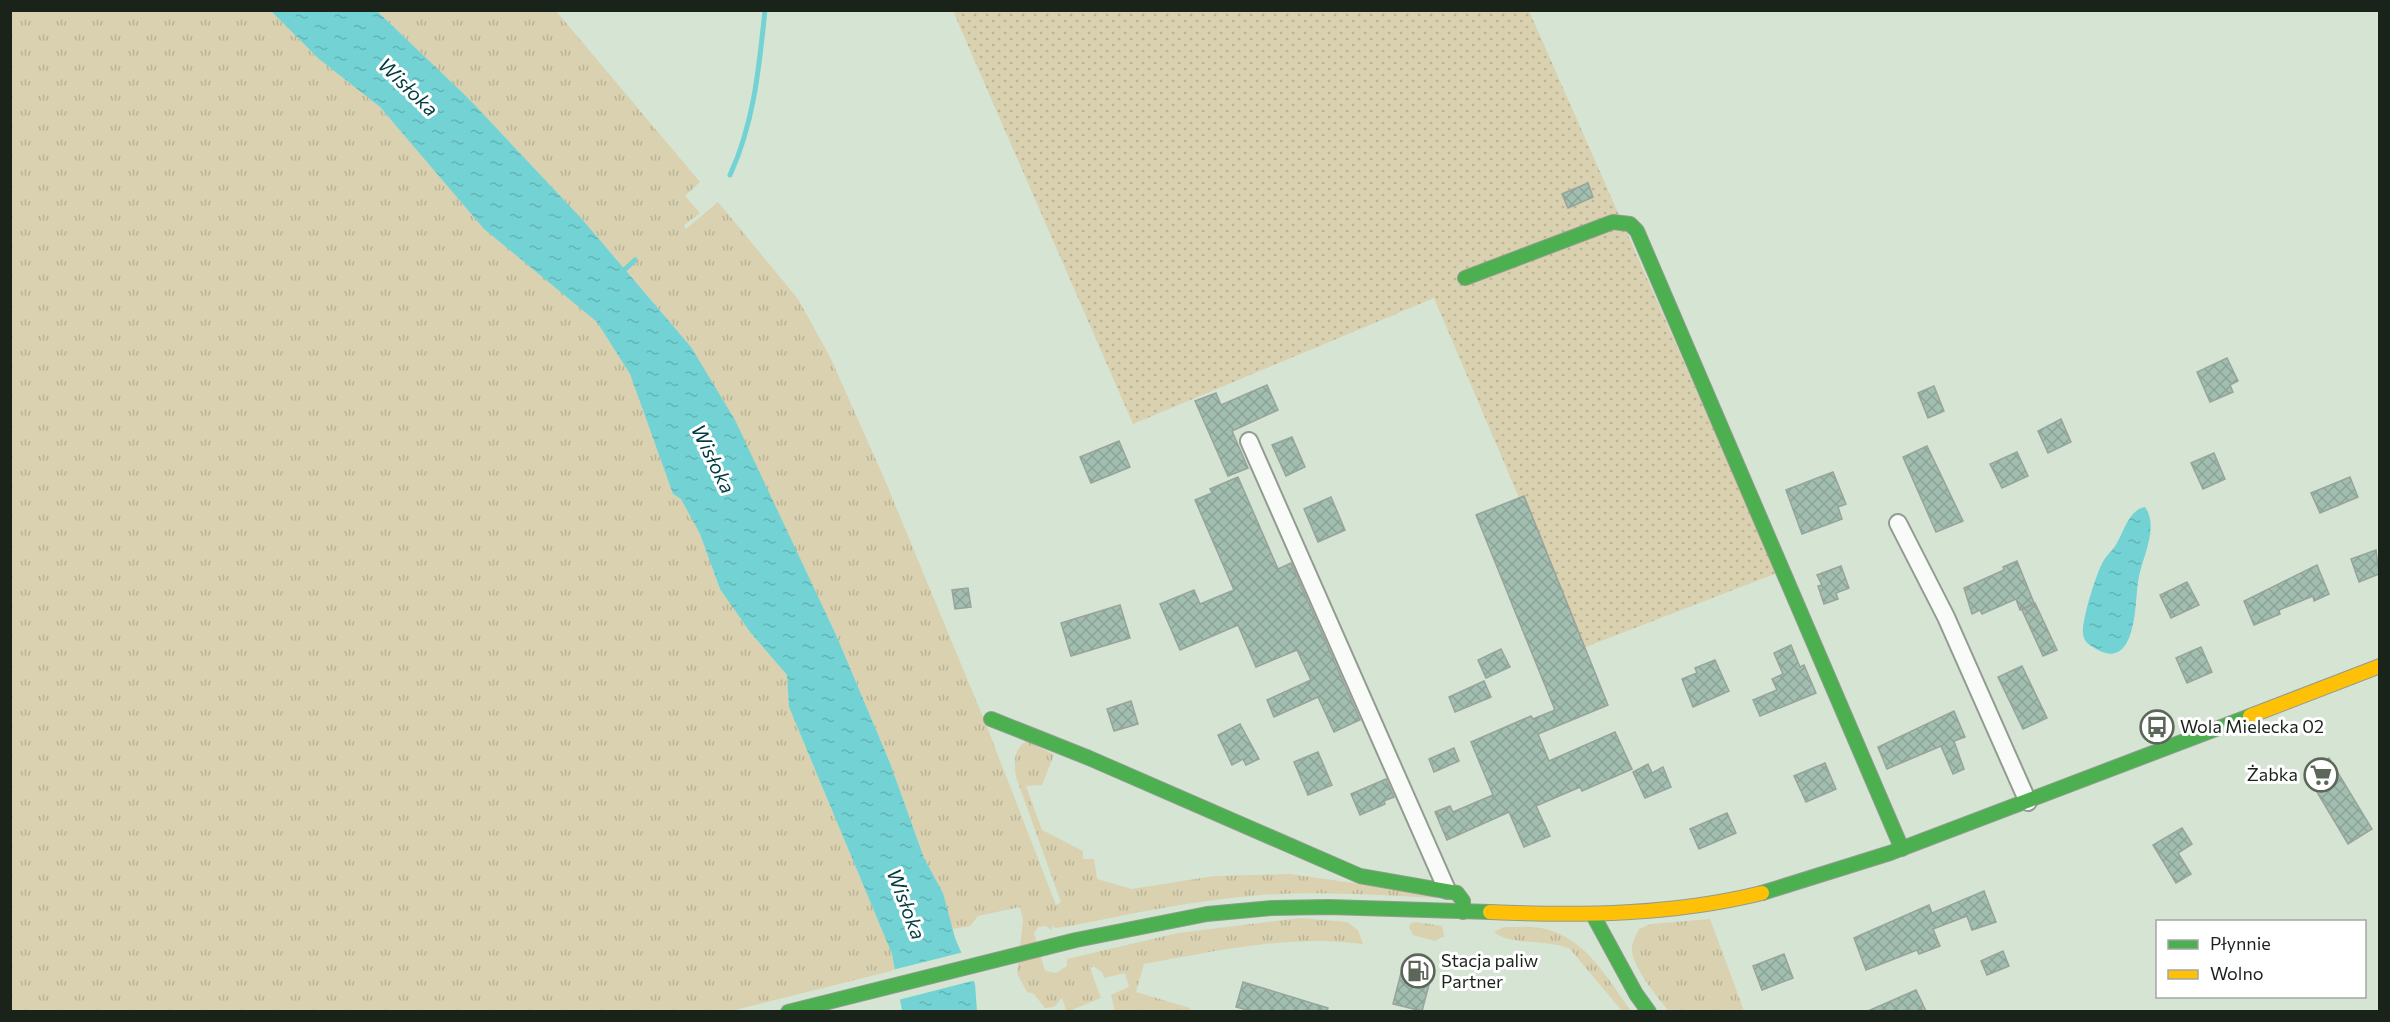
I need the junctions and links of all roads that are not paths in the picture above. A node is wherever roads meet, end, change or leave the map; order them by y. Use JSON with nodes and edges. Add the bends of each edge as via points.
{"nodes":[{"id":1,"x":1465,"y":278,"type":"dead end"},
{"id":2,"x":1249,"y":441,"type":"dead end"},
{"id":3,"x":1898,"y":524,"type":"dead end"},
{"id":4,"x":2379,"y":666,"type":"edge"},
{"id":5,"x":992,"y":719,"type":"dead end"},
{"id":6,"x":2028,"y":802,"type":"junction"},
{"id":7,"x":1902,"y":849,"type":"junction"},
{"id":8,"x":1447,"y":890,"type":"junction"},
{"id":9,"x":1463,"y":912,"type":"junction"},
{"id":10,"x":1593,"y":915,"type":"junction"},
{"id":11,"x":788,"y":1011,"type":"edge"},
{"id":12,"x":1649,"y":1011,"type":"edge"}],
"edges":[{"from":1,"to":7,"type":"street","via":[[1613,222],[1630,224],[1637,231]]},
{"from":2,"to":8,"type":"street"},
{"from":3,"to":6,"type":"street","via":[[1946,617]]},
{"from":4,"to":6,"type":"street"},
{"from":5,"to":8,"type":"street","via":[[1360,876]]},
{"from":6,"to":7,"type":"street"},
{"from":7,"to":10,"type":"street","via":[[1788,887],[1724,901]]},
{"from":8,"to":9,"type":"street","via":[[1457,893]]},
{"from":9,"to":10,"type":"street"},
{"from":9,"to":11,"type":"street","via":[[1347,906],[1268,908],[1197,916],[1060,944]]},
{"from":10,"to":12,"type":"street"}]}
